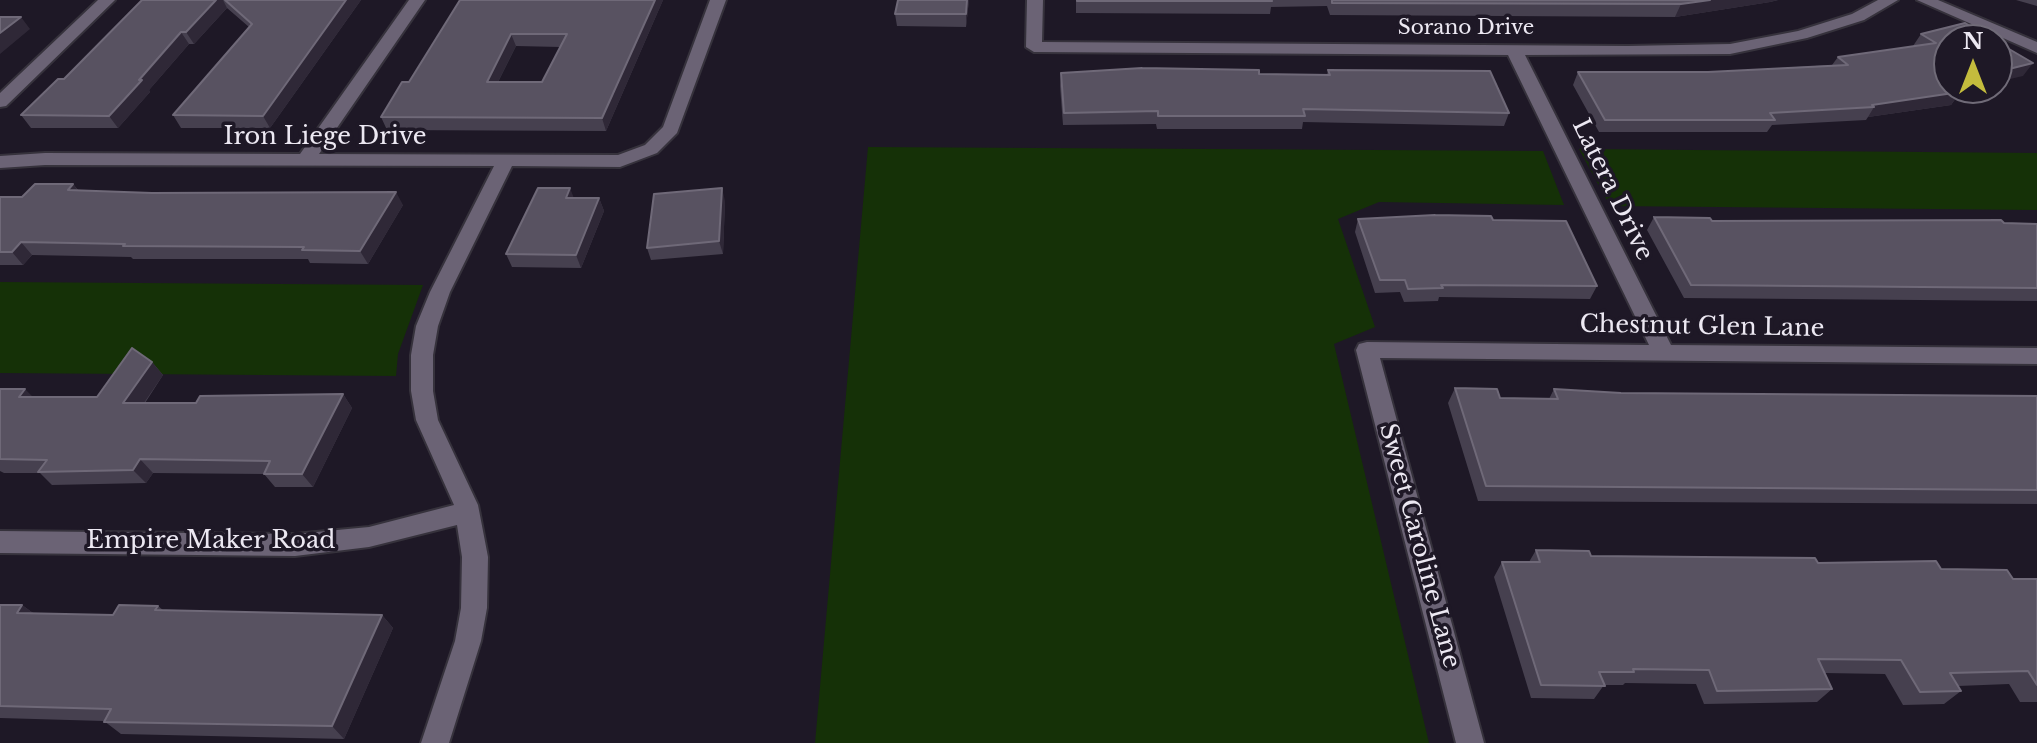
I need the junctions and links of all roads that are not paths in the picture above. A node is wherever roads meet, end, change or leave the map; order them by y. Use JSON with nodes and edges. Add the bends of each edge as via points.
{"nodes":[{"id":1,"x":107,"y":0,"type":"edge"},
{"id":2,"x":417,"y":0,"type":"edge"},
{"id":3,"x":718,"y":0,"type":"edge"},
{"id":4,"x":1035,"y":0,"type":"edge"},
{"id":5,"x":1890,"y":0,"type":"edge"},
{"id":6,"x":1925,"y":0,"type":"edge"},
{"id":7,"x":2037,"y":48,"type":"edge"},
{"id":8,"x":1514,"y":50,"type":"junction"},
{"id":9,"x":0,"y":102,"type":"edge"},
{"id":10,"x":305,"y":161,"type":"junction"},
{"id":11,"x":0,"y":162,"type":"edge"},
{"id":12,"x":505,"y":162,"type":"junction"},
{"id":13,"x":1367,"y":350,"type":"joint"},
{"id":14,"x":1664,"y":353,"type":"junction"},
{"id":15,"x":2037,"y":356,"type":"edge"},
{"id":16,"x":468,"y":512,"type":"junction"},
{"id":17,"x":0,"y":542,"type":"edge"},
{"id":18,"x":435,"y":743,"type":"edge"},
{"id":19,"x":1470,"y":743,"type":"edge"}],
"edges":[{"from":1,"to":9,"type":"street"},
{"from":2,"to":10,"type":"street"},
{"from":3,"to":12,"type":"street","name":"Iron Liege Drive","via":[[671,129],[661,142],[608,163]]},
{"from":4,"to":8,"type":"street","name":"Sorano Drive","via":[[1034,47]]},
{"from":5,"to":8,"type":"street","name":"Sorano Drive","via":[[1858,17],[1801,35],[1730,49]]},
{"from":6,"to":7,"type":"street"},
{"from":8,"to":14,"type":"street","name":"Latera Drive"},
{"from":10,"to":11,"type":"street","name":"Iron Liege Drive"},
{"from":10,"to":12,"type":"street","name":"Iron Liege Drive"},
{"from":12,"to":16,"type":"street","via":[[434,306],[422,355],[427,420]]},
{"from":13,"to":14,"type":"street","name":"Chestnut Glen Lane"},
{"from":13,"to":19,"type":"street","name":"Sweet Caroline Lane"},
{"from":14,"to":15,"type":"street","name":"Chestnut Glen Lane"},
{"from":16,"to":17,"type":"street","name":"Empire Maker Road","via":[[369,537],[295,545]]},
{"from":16,"to":18,"type":"street","via":[[475,557],[474,608],[462,664]]}]}
